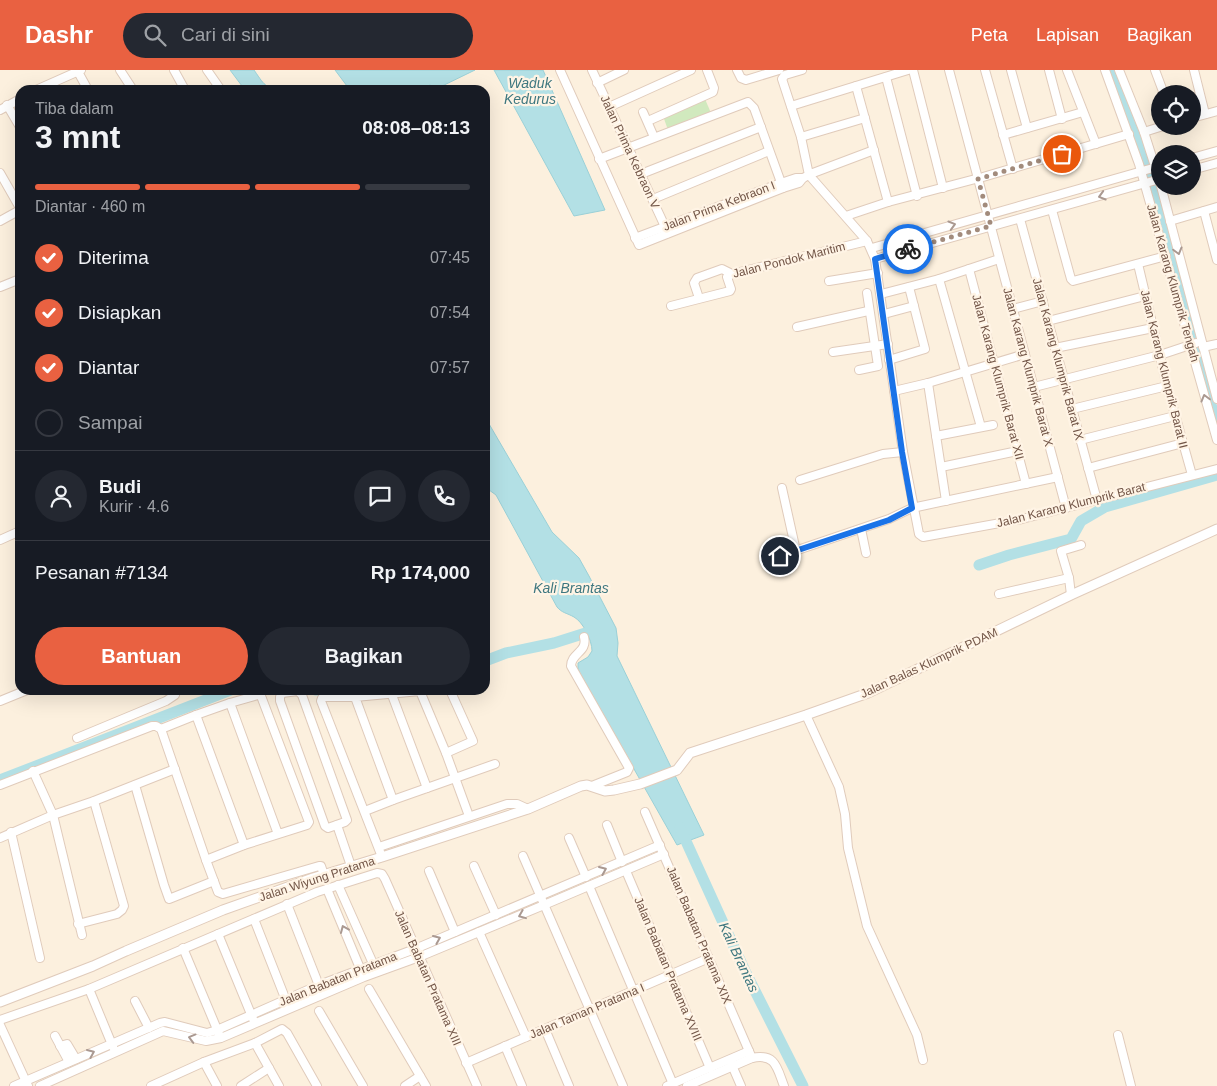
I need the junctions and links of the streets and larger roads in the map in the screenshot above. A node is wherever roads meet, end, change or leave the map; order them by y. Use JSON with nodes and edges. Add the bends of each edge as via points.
{"nodes":[{"id":1,"x":120,"y":70,"type":"edge"},
{"id":2,"x":174,"y":70,"type":"edge"},
{"id":3,"x":206,"y":70,"type":"edge"},
{"id":4,"x":560,"y":70,"type":"edge"},
{"id":5,"x":592,"y":70,"type":"edge"},
{"id":6,"x":624,"y":70,"type":"edge"},
{"id":7,"x":691,"y":70,"type":"edge"},
{"id":8,"x":707,"y":70,"type":"edge"},
{"id":9,"x":737,"y":70,"type":"edge"},
{"id":10,"x":802,"y":70,"type":"edge"},
{"id":11,"x":908,"y":70,"type":"edge"},
{"id":12,"x":913,"y":70,"type":"edge"},
{"id":13,"x":949,"y":70,"type":"edge"},
{"id":14,"x":985,"y":70,"type":"edge"},
{"id":15,"x":1011,"y":70,"type":"edge"},
{"id":16,"x":1049,"y":70,"type":"edge"},
{"id":17,"x":1068,"y":70,"type":"edge"},
{"id":18,"x":1105,"y":70,"type":"edge"},
{"id":19,"x":1119,"y":70,"type":"edge"},
{"id":20,"x":1155,"y":70,"type":"edge"},
{"id":21,"x":1194,"y":70,"type":"edge"},
{"id":22,"x":78,"y":71,"type":"edge"},
{"id":23,"x":782,"y":73,"type":"edge"},
{"id":24,"x":886,"y":77,"type":"junction"},
{"id":25,"x":597,"y":83,"type":"junction"},
{"id":26,"x":48,"y":85,"type":"edge"},
{"id":27,"x":85,"y":85,"type":"edge"},
{"id":28,"x":130,"y":85,"type":"edge"},
{"id":29,"x":182,"y":85,"type":"edge"},
{"id":30,"x":217,"y":85,"type":"edge"},
{"id":31,"x":1161,"y":85,"type":"edge"},
{"id":32,"x":856,"y":86,"type":"junction"},
{"id":33,"x":792,"y":106,"type":"junction"},
{"id":34,"x":4,"y":107,"type":"edge"},
{"id":35,"x":609,"y":107,"type":"junction"},
{"id":36,"x":1217,"y":111,"type":"edge"},
{"id":37,"x":643,"y":112,"type":"dead end"},
{"id":38,"x":1083,"y":112,"type":"junction"},
{"id":39,"x":1205,"y":114,"type":"junction"},
{"id":40,"x":1201,"y":115,"type":"edge"},
{"id":41,"x":865,"y":118,"type":"junction"},
{"id":42,"x":1062,"y":118,"type":"junction"},
{"id":43,"x":15,"y":121,"type":"edge"},
{"id":44,"x":648,"y":121,"type":"junction"},
{"id":45,"x":761,"y":127,"type":"junction"},
{"id":46,"x":1027,"y":128,"type":"junction"},
{"id":47,"x":1151,"y":130,"type":"edge"},
{"id":48,"x":1144,"y":132,"type":"junction"},
{"id":49,"x":1129,"y":134,"type":"junction"},
{"id":50,"x":1003,"y":135,"type":"junction"},
{"id":51,"x":801,"y":137,"type":"junction"},
{"id":52,"x":654,"y":138,"type":"junction"},
{"id":53,"x":1096,"y":144,"type":"junction"},
{"id":54,"x":628,"y":148,"type":"junction"},
{"id":55,"x":874,"y":150,"type":"junction"},
{"id":56,"x":768,"y":151,"type":"junction"},
{"id":57,"x":1217,"y":151,"type":"edge"},
{"id":58,"x":1201,"y":155,"type":"edge"},
{"id":59,"x":599,"y":159,"type":"junction"},
{"id":60,"x":1217,"y":163,"type":"edge"},
{"id":61,"x":1201,"y":167,"type":"edge"},
{"id":62,"x":1012,"y":169,"type":"junction"},
{"id":63,"x":1151,"y":169,"type":"edge"},
{"id":64,"x":0,"y":173,"type":"edge"},
{"id":65,"x":641,"y":174,"type":"junction"},
{"id":66,"x":806,"y":176,"type":"junction"},
{"id":67,"x":978,"y":179,"type":"junction"},
{"id":68,"x":1151,"y":183,"type":"edge"},
{"id":69,"x":782,"y":185,"type":"junction"},
{"id":70,"x":943,"y":188,"type":"junction"},
{"id":71,"x":1158,"y":195,"type":"edge"},
{"id":72,"x":1161,"y":195,"type":"edge"},
{"id":73,"x":917,"y":196,"type":"junction"},
{"id":74,"x":653,"y":199,"type":"junction"},
{"id":75,"x":15,"y":200,"type":"edge"},
{"id":76,"x":888,"y":202,"type":"junction"},
{"id":77,"x":1217,"y":207,"type":"edge"},
{"id":78,"x":1052,"y":210,"type":"junction"},
{"id":79,"x":1204,"y":211,"type":"junction"},
{"id":80,"x":15,"y":212,"type":"edge"},
{"id":81,"x":988,"y":215,"type":"junction"},
{"id":82,"x":846,"y":216,"type":"junction"},
{"id":83,"x":1020,"y":219,"type":"junction"},
{"id":84,"x":0,"y":221,"type":"edge"},
{"id":85,"x":1170,"y":221,"type":"junction"},
{"id":86,"x":991,"y":226,"type":"junction"},
{"id":87,"x":667,"y":230,"type":"junction"},
{"id":88,"x":864,"y":244,"type":"junction"},
{"id":89,"x":1166,"y":256,"type":"junction"},
{"id":90,"x":875,"y":259,"type":"junction"},
{"id":91,"x":1000,"y":259,"type":"junction"},
{"id":92,"x":1217,"y":260,"type":"edge"},
{"id":93,"x":1138,"y":264,"type":"junction"},
{"id":94,"x":969,"y":270,"type":"junction"},
{"id":95,"x":732,"y":274,"type":"junction"},
{"id":96,"x":872,"y":274,"type":"junction"},
{"id":97,"x":939,"y":279,"type":"junction"},
{"id":98,"x":15,"y":281,"type":"edge"},
{"id":99,"x":830,"y":281,"type":"dead end"},
{"id":100,"x":909,"y":287,"type":"junction"},
{"id":101,"x":0,"y":288,"type":"edge"},
{"id":102,"x":867,"y":293,"type":"dead end"},
{"id":103,"x":881,"y":294,"type":"junction"},
{"id":104,"x":1145,"y":296,"type":"junction"},
{"id":105,"x":699,"y":298,"type":"junction"},
{"id":106,"x":1043,"y":301,"type":"junction"},
{"id":107,"x":671,"y":306,"type":"dead end"},
{"id":108,"x":914,"y":306,"type":"junction"},
{"id":109,"x":1013,"y":309,"type":"junction"},
{"id":110,"x":868,"y":310,"type":"junction"},
{"id":111,"x":884,"y":314,"type":"junction"},
{"id":112,"x":1048,"y":320,"type":"junction"},
{"id":113,"x":797,"y":327,"type":"dead end"},
{"id":114,"x":1153,"y":328,"type":"junction"},
{"id":115,"x":1198,"y":344,"type":"junction"},
{"id":116,"x":1217,"y":344,"type":"edge"},
{"id":117,"x":881,"y":345,"type":"junction"},
{"id":118,"x":1056,"y":348,"type":"junction"},
{"id":119,"x":833,"y":352,"type":"dead end"},
{"id":120,"x":1025,"y":354,"type":"junction"},
{"id":121,"x":1160,"y":355,"type":"junction"},
{"id":122,"x":889,"y":360,"type":"junction"},
{"id":123,"x":994,"y":362,"type":"junction"},
{"id":124,"x":859,"y":370,"type":"dead end"},
{"id":125,"x":966,"y":372,"type":"junction"},
{"id":126,"x":1214,"y":375,"type":"edge"},
{"id":127,"x":1064,"y":379,"type":"junction"},
{"id":128,"x":928,"y":383,"type":"junction"},
{"id":129,"x":1034,"y":386,"type":"junction"},
{"id":130,"x":1167,"y":386,"type":"junction"},
{"id":131,"x":894,"y":391,"type":"junction"},
{"id":132,"x":1217,"y":399,"type":"edge"},
{"id":133,"x":1072,"y":409,"type":"junction"},
{"id":134,"x":1175,"y":416,"type":"junction"},
{"id":135,"x":993,"y":425,"type":"dead end"},
{"id":136,"x":981,"y":427,"type":"junction"},
{"id":137,"x":936,"y":436,"type":"junction"},
{"id":138,"x":1080,"y":440,"type":"junction"},
{"id":139,"x":1217,"y":440,"type":"edge"},
{"id":140,"x":1183,"y":443,"type":"junction"},
{"id":141,"x":1018,"y":451,"type":"junction"},
{"id":142,"x":900,"y":452,"type":"junction"},
{"id":143,"x":941,"y":467,"type":"junction"},
{"id":144,"x":1088,"y":468,"type":"junction"},
{"id":145,"x":1217,"y":469,"type":"edge"},
{"id":146,"x":1192,"y":475,"type":"junction"},
{"id":147,"x":1058,"y":477,"type":"junction"},
{"id":148,"x":800,"y":480,"type":"dead end"},
{"id":149,"x":1026,"y":484,"type":"junction"},
{"id":150,"x":782,"y":488,"type":"dead end"},
{"id":151,"x":1097,"y":500,"type":"junction"},
{"id":152,"x":946,"y":501,"type":"junction"},
{"id":153,"x":912,"y":508,"type":"junction"},
{"id":154,"x":1066,"y":508,"type":"junction"},
{"id":155,"x":861,"y":529,"type":"junction"},
{"id":156,"x":1217,"y":529,"type":"edge"},
{"id":157,"x":15,"y":533,"type":"edge"},
{"id":158,"x":0,"y":540,"type":"edge"},
{"id":159,"x":1081,"y":545,"type":"dead end"},
{"id":160,"x":796,"y":551,"type":"junction"},
{"id":161,"x":866,"y":553,"type":"dead end"},
{"id":162,"x":780,"y":556,"type":"dead end"},
{"id":163,"x":1069,"y":578,"type":"junction"},
{"id":164,"x":999,"y":594,"type":"dead end"},
{"id":165,"x":1071,"y":595,"type":"junction"},
{"id":166,"x":584,"y":637,"type":"dead end"},
{"id":167,"x":15,"y":695,"type":"edge"},
{"id":168,"x":175,"y":695,"type":"edge"},
{"id":169,"x":281,"y":695,"type":"edge"},
{"id":170,"x":302,"y":695,"type":"edge"},
{"id":171,"x":392,"y":695,"type":"joint"},
{"id":172,"x":425,"y":695,"type":"edge"},
{"id":173,"x":452,"y":695,"type":"edge"},
{"id":174,"x":355,"y":697,"type":"junction"},
{"id":175,"x":0,"y":701,"type":"edge"},
{"id":176,"x":230,"y":703,"type":"junction"},
{"id":177,"x":196,"y":715,"type":"junction"},
{"id":178,"x":806,"y":715,"type":"junction"},
{"id":179,"x":161,"y":729,"type":"junction"},
{"id":180,"x":77,"y":738,"type":"dead end"},
{"id":181,"x":446,"y":753,"type":"junction"},
{"id":182,"x":495,"y":764,"type":"dead end"},
{"id":183,"x":175,"y":769,"type":"junction"},
{"id":184,"x":33,"y":771,"type":"junction"},
{"id":185,"x":455,"y":779,"type":"junction"},
{"id":186,"x":640,"y":784,"type":"joint"},
{"id":187,"x":0,"y":785,"type":"edge"},
{"id":188,"x":135,"y":785,"type":"junction"},
{"id":189,"x":592,"y":786,"type":"junction"},
{"id":190,"x":426,"y":788,"type":"junction"},
{"id":191,"x":393,"y":800,"type":"junction"},
{"id":192,"x":94,"y":801,"type":"junction"},
{"id":193,"x":528,"y":809,"type":"junction"},
{"id":194,"x":365,"y":811,"type":"junction"},
{"id":195,"x":645,"y":812,"type":"dead end"},
{"id":196,"x":53,"y":815,"type":"junction"},
{"id":197,"x":469,"y":816,"type":"junction"},
{"id":198,"x":337,"y":825,"type":"junction"},
{"id":199,"x":607,"y":826,"type":"dead end"},
{"id":200,"x":11,"y":832,"type":"junction"},
{"id":201,"x":278,"y":834,"type":"junction"},
{"id":202,"x":0,"y":838,"type":"edge"},
{"id":203,"x":569,"y":838,"type":"dead end"},
{"id":204,"x":244,"y":845,"type":"junction"},
{"id":205,"x":660,"y":845,"type":"junction"},
{"id":206,"x":379,"y":847,"type":"junction"},
{"id":207,"x":664,"y":854,"type":"junction"},
{"id":208,"x":523,"y":856,"type":"dead end"},
{"id":209,"x":382,"y":857,"type":"junction"},
{"id":210,"x":206,"y":860,"type":"junction"},
{"id":211,"x":622,"y":862,"type":"junction"},
{"id":212,"x":352,"y":866,"type":"junction"},
{"id":213,"x":474,"y":866,"type":"dead end"},
{"id":214,"x":429,"y":871,"type":"dead end"},
{"id":215,"x":626,"y":871,"type":"junction"},
{"id":216,"x":377,"y":873,"type":"joint"},
{"id":217,"x":324,"y":874,"type":"junction"},
{"id":218,"x":586,"y":877,"type":"junction"},
{"id":219,"x":214,"y":881,"type":"junction"},
{"id":220,"x":338,"y":885,"type":"junction"},
{"id":221,"x":589,"y":886,"type":"junction"},
{"id":222,"x":327,"y":889,"type":"junction"},
{"id":223,"x":540,"y":897,"type":"junction"},
{"id":224,"x":287,"y":904,"type":"junction"},
{"id":225,"x":544,"y":906,"type":"junction"},
{"id":226,"x":496,"y":915,"type":"junction"},
{"id":227,"x":254,"y":919,"type":"junction"},
{"id":228,"x":78,"y":924,"type":"junction"},
{"id":229,"x":455,"y":932,"type":"junction"},
{"id":230,"x":479,"y":932,"type":"junction"},
{"id":231,"x":218,"y":934,"type":"junction"},
{"id":232,"x":82,"y":935,"type":"dead end"},
{"id":233,"x":184,"y":948,"type":"junction"},
{"id":234,"x":415,"y":949,"type":"junction"},
{"id":235,"x":419,"y":957,"type":"junction"},
{"id":236,"x":40,"y":958,"type":"dead end"},
{"id":237,"x":709,"y":958,"type":"junction"},
{"id":238,"x":375,"y":968,"type":"junction"},
{"id":239,"x":362,"y":973,"type":"junction"},
{"id":240,"x":670,"y":975,"type":"junction"},
{"id":241,"x":319,"y":985,"type":"junction"},
{"id":242,"x":89,"y":989,"type":"junction"},
{"id":243,"x":368,"y":989,"type":"dead end"},
{"id":244,"x":634,"y":990,"type":"junction"},
{"id":245,"x":322,"y":994,"type":"junction"},
{"id":246,"x":286,"y":1000,"type":"junction"},
{"id":247,"x":135,"y":1001,"type":"dead end"},
{"id":248,"x":0,"y":1002,"type":"edge"},
{"id":249,"x":289,"y":1008,"type":"junction"},
{"id":250,"x":590,"y":1009,"type":"junction"},
{"id":251,"x":319,"y":1011,"type":"dead end"},
{"id":252,"x":251,"y":1015,"type":"junction"},
{"id":253,"x":0,"y":1020,"type":"edge"},
{"id":254,"x":254,"y":1023,"type":"junction"},
{"id":255,"x":0,"y":1025,"type":"edge"},
{"id":256,"x":149,"y":1028,"type":"junction"},
{"id":257,"x":545,"y":1029,"type":"junction"},
{"id":258,"x":219,"y":1034,"type":"junction"},
{"id":259,"x":1118,"y":1035,"type":"dead end"},
{"id":260,"x":56,"y":1036,"type":"dead end"},
{"id":261,"x":526,"y":1037,"type":"junction"},
{"id":262,"x":255,"y":1043,"type":"junction"},
{"id":263,"x":112,"y":1044,"type":"junction"},
{"id":264,"x":505,"y":1046,"type":"junction"},
{"id":265,"x":116,"y":1054,"type":"junction"},
{"id":266,"x":751,"y":1054,"type":"junction"},
{"id":267,"x":923,"y":1060,"type":"dead end"},
{"id":268,"x":72,"y":1061,"type":"junction"},
{"id":269,"x":204,"y":1062,"type":"junction"},
{"id":270,"x":466,"y":1063,"type":"junction"},
{"id":271,"x":731,"y":1063,"type":"junction"},
{"id":272,"x":269,"y":1068,"type":"junction"},
{"id":273,"x":710,"y":1068,"type":"junction"},
{"id":274,"x":420,"y":1076,"type":"junction"},
{"id":275,"x":27,"y":1083,"type":"edge"},
{"id":276,"x":701,"y":1083,"type":"edge"},
{"id":277,"x":670,"y":1085,"type":"edge"},
{"id":278,"x":14,"y":1086,"type":"edge"},
{"id":279,"x":40,"y":1086,"type":"edge"},
{"id":280,"x":151,"y":1086,"type":"edge"},
{"id":281,"x":216,"y":1086,"type":"edge"},
{"id":282,"x":241,"y":1086,"type":"edge"},
{"id":283,"x":279,"y":1086,"type":"edge"},
{"id":284,"x":317,"y":1086,"type":"edge"},
{"id":285,"x":363,"y":1086,"type":"edge"},
{"id":286,"x":405,"y":1086,"type":"edge"},
{"id":287,"x":426,"y":1086,"type":"edge"},
{"id":288,"x":477,"y":1086,"type":"edge"},
{"id":289,"x":522,"y":1086,"type":"edge"},
{"id":290,"x":569,"y":1086,"type":"edge"},
{"id":291,"x":623,"y":1086,"type":"edge"},
{"id":292,"x":687,"y":1086,"type":"edge"},
{"id":293,"x":741,"y":1086,"type":"edge"},
{"id":294,"x":784,"y":1086,"type":"edge"},
{"id":295,"x":1131,"y":1086,"type":"edge"}],
"edges":[{"from":1,"to":28,"type":"street"},
{"from":2,"to":29,"type":"street"},
{"from":3,"to":30,"type":"street"},
{"from":4,"to":59,"type":"street"},
{"from":5,"to":25,"type":"street","name":"Jalan Prima Kebraon V"},
{"from":6,"to":25,"type":"street"},
{"from":7,"to":35,"type":"street"},
{"from":8,"to":44,"type":"street","via":[[713,92]]},
{"from":9,"to":23,"type":"street","via":[[746,80]]},
{"from":10,"to":23,"type":"street"},
{"from":11,"to":24,"type":"street"},
{"from":12,"to":70,"type":"street"},
{"from":13,"to":67,"type":"street","name":"Jalan Karang Klumprik Barat X"},
{"from":14,"to":50,"type":"street"},
{"from":15,"to":46,"type":"street"},
{"from":16,"to":42,"type":"street"},
{"from":17,"to":38,"type":"street"},
{"from":18,"to":49,"type":"street","name":"Jalan Karang Klumprik Tengah"},
{"from":19,"to":48,"type":"street"},
{"from":20,"to":31,"type":"street"},
{"from":21,"to":39,"type":"street"},
{"from":22,"to":26,"type":"street"},
{"from":22,"to":27,"type":"street"},
{"from":23,"to":33,"type":"street"},
{"from":24,"to":32,"type":"street"},
{"from":24,"to":73,"type":"street"},
{"from":25,"to":35,"type":"street","name":"Jalan Prima Kebraon V"},
{"from":32,"to":33,"type":"street"},
{"from":32,"to":41,"type":"street"},
{"from":33,"to":51,"type":"street"},
{"from":34,"to":43,"type":"street"},
{"from":35,"to":54,"type":"street","name":"Jalan Prima Kebraon V"},
{"from":36,"to":39,"type":"street"},
{"from":37,"to":44,"type":"street"},
{"from":38,"to":42,"type":"street"},
{"from":38,"to":53,"type":"street"},
{"from":39,"to":40,"type":"street"},
{"from":41,"to":51,"type":"street"},
{"from":41,"to":55,"type":"street"},
{"from":42,"to":46,"type":"street"},
{"from":44,"to":52,"type":"street"},
{"from":45,"to":52,"type":"street","via":[[754,108],[748,102]]},
{"from":45,"to":56,"type":"street"},
{"from":45,"to":65,"type":"street"},
{"from":46,"to":50,"type":"street"},
{"from":47,"to":48,"type":"street"},
{"from":48,"to":63,"type":"street"},
{"from":49,"to":53,"type":"street"},
{"from":49,"to":63,"type":"street","name":"Jalan Karang Klumprik Tengah"},
{"from":50,"to":62,"type":"street"},
{"from":51,"to":66,"type":"street"},
{"from":52,"to":54,"type":"street"},
{"from":53,"to":62,"type":"street"},
{"from":54,"to":59,"type":"street"},
{"from":54,"to":65,"type":"street","name":"Jalan Prima Kebraon V"},
{"from":55,"to":66,"type":"street","name":"Jalan Prima Kebraon I"},
{"from":55,"to":76,"type":"street"},
{"from":56,"to":69,"type":"street"},
{"from":56,"to":74,"type":"street"},
{"from":57,"to":58,"type":"street"},
{"from":59,"to":87,"type":"street","name":"Jalan Prima Kebraon I","via":[[638,242]]},
{"from":60,"to":61,"type":"street"},
{"from":62,"to":67,"type":"street"},
{"from":63,"to":81,"type":"street","name":"Jalan Pondok Maritim"},
{"from":64,"to":75,"type":"street"},
{"from":65,"to":74,"type":"street","name":"Jalan Prima Kebraon V"},
{"from":66,"to":69,"type":"street","name":"Jalan Prima Kebraon I","via":[[799,183]]},
{"from":66,"to":82,"type":"street"},
{"from":67,"to":70,"type":"street"},
{"from":67,"to":81,"type":"street","name":"Jalan Karang Klumprik Barat X"},
{"from":68,"to":78,"type":"street","one_way":true},
{"from":69,"to":87,"type":"street","name":"Jalan Prima Kebraon I"},
{"from":70,"to":73,"type":"street"},
{"from":71,"to":89,"type":"street","name":"Jalan Karang Klumprik Tengah"},
{"from":72,"to":85,"type":"street","name":"Jalan Karang Klumprik Tengah"},
{"from":73,"to":76,"type":"street"},
{"from":74,"to":87,"type":"street","name":"Jalan Prima Kebraon V"},
{"from":76,"to":82,"type":"street"},
{"from":77,"to":79,"type":"street"},
{"from":78,"to":83,"type":"street"},
{"from":78,"to":93,"type":"street","via":[[1072,281]]},
{"from":79,"to":85,"type":"street"},
{"from":79,"to":92,"type":"street"},
{"from":80,"to":84,"type":"street"},
{"from":81,"to":86,"type":"street","name":"Jalan Karang Klumprik Barat X"},
{"from":88,"to":81,"type":"street","name":"Jalan Pondok Maritim","one_way":true},
{"from":82,"to":88,"type":"street"},
{"from":83,"to":86,"type":"street"},
{"from":83,"to":106,"type":"street","name":"Jalan Karang Klumprik Barat IX"},
{"from":85,"to":115,"type":"street","name":"Jalan Karang Klumprik Tengah","one_way":true},
{"from":86,"to":90,"type":"street"},
{"from":86,"to":91,"type":"street","name":"Jalan Karang Klumprik Barat X"},
{"from":88,"to":90,"type":"street"},
{"from":88,"to":95,"type":"street","name":"Jalan Pondok Maritim"},
{"from":89,"to":93,"type":"street"},
{"from":89,"to":115,"type":"street","name":"Jalan Karang Klumprik Tengah"},
{"from":90,"to":96,"type":"street"},
{"from":91,"to":94,"type":"street"},
{"from":91,"to":109,"type":"street","name":"Jalan Karang Klumprik Barat X"},
{"from":93,"to":104,"type":"street","name":"Jalan Karang Klumprik Barat II"},
{"from":94,"to":97,"type":"street"},
{"from":94,"to":123,"type":"street","name":"Jalan Karang Klumprik Barat XII"},
{"from":95,"to":105,"type":"street","name":"Jalan Pondok Maritim","via":[[727,277],[731,290]]},
{"from":95,"to":105,"type":"street","via":[[722,269],[697,278],[694,283]]},
{"from":96,"to":99,"type":"street"},
{"from":96,"to":103,"type":"street"},
{"from":97,"to":100,"type":"street"},
{"from":97,"to":125,"type":"street"},
{"from":98,"to":101,"type":"street"},
{"from":100,"to":103,"type":"street"},
{"from":100,"to":108,"type":"street"},
{"from":102,"to":110,"type":"street"},
{"from":103,"to":111,"type":"street"},
{"from":104,"to":112,"type":"street"},
{"from":104,"to":114,"type":"street","name":"Jalan Karang Klumprik Barat II"},
{"from":105,"to":107,"type":"street","name":"Jalan Pondok Maritim"},
{"from":106,"to":109,"type":"street"},
{"from":106,"to":112,"type":"street","name":"Jalan Karang Klumprik Barat IX"},
{"from":108,"to":111,"type":"street"},
{"from":108,"to":122,"type":"street","via":[[925,348]]},
{"from":109,"to":120,"type":"street","name":"Jalan Karang Klumprik Barat X"},
{"from":110,"to":113,"type":"street"},
{"from":110,"to":117,"type":"street"},
{"from":111,"to":117,"type":"street"},
{"from":112,"to":118,"type":"street","name":"Jalan Karang Klumprik Barat IX"},
{"from":114,"to":118,"type":"street"},
{"from":114,"to":121,"type":"street","name":"Jalan Karang Klumprik Barat II"},
{"from":115,"to":116,"type":"street"},
{"from":115,"to":121,"type":"street"},
{"from":115,"to":126,"type":"street","name":"Jalan Karang Klumprik Tengah"},
{"from":139,"to":115,"type":"street","name":"Jalan Karang Klumprik Tengah","one_way":true},
{"from":117,"to":119,"type":"street"},
{"from":117,"to":122,"type":"street"},
{"from":117,"to":124,"type":"street","via":[[878,366]]},
{"from":118,"to":127,"type":"street","name":"Jalan Karang Klumprik Barat IX"},
{"from":120,"to":123,"type":"street"},
{"from":120,"to":129,"type":"street","name":"Jalan Karang Klumprik Barat X"},
{"from":121,"to":127,"type":"street"},
{"from":121,"to":130,"type":"street","name":"Jalan Karang Klumprik Barat II"},
{"from":122,"to":131,"type":"street"},
{"from":123,"to":125,"type":"street"},
{"from":123,"to":141,"type":"street","name":"Jalan Karang Klumprik Barat XII"},
{"from":125,"to":128,"type":"street"},
{"from":125,"to":136,"type":"street"},
{"from":126,"to":132,"type":"street","name":"Jalan Karang Klumprik Tengah"},
{"from":127,"to":129,"type":"street"},
{"from":127,"to":133,"type":"street","name":"Jalan Karang Klumprik Barat IX"},
{"from":128,"to":131,"type":"street"},
{"from":128,"to":137,"type":"street"},
{"from":129,"to":147,"type":"street","name":"Jalan Karang Klumprik Barat X"},
{"from":130,"to":133,"type":"street"},
{"from":130,"to":134,"type":"street","name":"Jalan Karang Klumprik Barat II"},
{"from":131,"to":142,"type":"street"},
{"from":133,"to":138,"type":"street","name":"Jalan Karang Klumprik Barat IX"},
{"from":134,"to":138,"type":"street"},
{"from":134,"to":140,"type":"street","name":"Jalan Karang Klumprik Barat II"},
{"from":135,"to":136,"type":"street"},
{"from":136,"to":137,"type":"street"},
{"from":137,"to":143,"type":"street"},
{"from":138,"to":144,"type":"street","name":"Jalan Karang Klumprik Barat IX"},
{"from":140,"to":144,"type":"street"},
{"from":140,"to":146,"type":"street","name":"Jalan Karang Klumprik Barat II"},
{"from":141,"to":143,"type":"street"},
{"from":141,"to":149,"type":"street","name":"Jalan Karang Klumprik Barat XII"},
{"from":142,"to":148,"type":"street","via":[[883,454]]},
{"from":142,"to":153,"type":"street"},
{"from":143,"to":152,"type":"street"},
{"from":144,"to":151,"type":"street","name":"Jalan Karang Klumprik Barat IX"},
{"from":145,"to":146,"type":"street","name":"Jalan Karang Klumprik Barat"},
{"from":146,"to":151,"type":"street","name":"Jalan Karang Klumprik Barat"},
{"from":147,"to":149,"type":"street"},
{"from":147,"to":154,"type":"street","name":"Jalan Karang Klumprik Barat X"},
{"from":149,"to":152,"type":"street"},
{"from":150,"to":160,"type":"street"},
{"from":151,"to":154,"type":"street","name":"Jalan Karang Klumprik Barat"},
{"from":152,"to":153,"type":"street"},
{"from":153,"to":154,"type":"street","name":"Jalan Karang Klumprik Barat","via":[[918,533],[924,537]]},
{"from":153,"to":155,"type":"street"},
{"from":155,"to":160,"type":"street"},
{"from":155,"to":161,"type":"street"},
{"from":156,"to":165,"type":"street","name":"Jalan Balas Klumprik PDAM"},
{"from":157,"to":158,"type":"street"},
{"from":159,"to":163,"type":"street","via":[[1061,551]]},
{"from":160,"to":162,"type":"street"},
{"from":163,"to":164,"type":"street"},
{"from":163,"to":165,"type":"street"},
{"from":165,"to":178,"type":"street","name":"Jalan Balas Klumprik PDAM","via":[[868,693]]},
{"from":166,"to":189,"type":"street","via":[[584,647],[572,660],[571,666],[629,768],[627,772]]},
{"from":167,"to":175,"type":"street"},
{"from":168,"to":180,"type":"street"},
{"from":169,"to":198,"type":"street","via":[[280,701],[325,826]]},
{"from":170,"to":198,"type":"street","via":[[347,820]]},
{"from":171,"to":174,"type":"street"},
{"from":171,"to":190,"type":"street"},
{"from":172,"to":181,"type":"street"},
{"from":173,"to":181,"type":"street","via":[[474,741]]},
{"from":174,"to":191,"type":"street"},
{"from":174,"to":194,"type":"street","via":[[325,697],[321,701]]},
{"from":176,"to":177,"type":"street"},
{"from":176,"to":201,"type":"street"},
{"from":176,"to":201,"type":"street","via":[[261,696],[309,822]]},
{"from":177,"to":179,"type":"street"},
{"from":177,"to":204,"type":"street"},
{"from":178,"to":186,"type":"street","name":"Jalan Balas Klumprik PDAM","via":[[690,752],[677,770]]},
{"from":178,"to":267,"type":"street","via":[[839,787],[848,848],[867,926],[917,1035]]},
{"from":179,"to":183,"type":"street"},
{"from":179,"to":184,"type":"street","via":[[152,726]]},
{"from":181,"to":185,"type":"street"},
{"from":182,"to":185,"type":"street"},
{"from":183,"to":188,"type":"street"},
{"from":183,"to":210,"type":"street"},
{"from":184,"to":187,"type":"street"},
{"from":184,"to":196,"type":"street"},
{"from":185,"to":190,"type":"street"},
{"from":185,"to":197,"type":"street"},
{"from":186,"to":189,"type":"street","name":"Jalan Wiyung Pratama","via":[[609,791]]},
{"from":188,"to":192,"type":"street"},
{"from":188,"to":219,"type":"street","via":[[169,899]]},
{"from":189,"to":193,"type":"street","name":"Jalan Wiyung Pratama","via":[[581,786]]},
{"from":190,"to":191,"type":"street"},
{"from":191,"to":194,"type":"street"},
{"from":192,"to":196,"type":"street"},
{"from":192,"to":228,"type":"street","via":[[124,906],[117,914]]},
{"from":193,"to":197,"type":"street","via":[[507,804]]},
{"from":193,"to":209,"type":"street","name":"Jalan Wiyung Pratama"},
{"from":194,"to":206,"type":"street"},
{"from":195,"to":205,"type":"street","name":"Jalan Babatan Pratama XIX"},
{"from":196,"to":200,"type":"street"},
{"from":196,"to":228,"type":"street"},
{"from":197,"to":206,"type":"street"},
{"from":198,"to":212,"type":"street"},
{"from":199,"to":211,"type":"street"},
{"from":200,"to":202,"type":"street"},
{"from":200,"to":236,"type":"street"},
{"from":201,"to":204,"type":"street"},
{"from":203,"to":218,"type":"street"},
{"from":204,"to":210,"type":"street"},
{"from":205,"to":207,"type":"street","name":"Jalan Babatan Pratama XIX"},
{"from":205,"to":211,"type":"street","name":"Jalan Babatan Pratama"},
{"from":206,"to":209,"type":"street"},
{"from":207,"to":215,"type":"street","name":"Jalan Babatan Pratama"},
{"from":207,"to":237,"type":"street","name":"Jalan Babatan Pratama XIX"},
{"from":208,"to":223,"type":"street"},
{"from":209,"to":212,"type":"street","name":"Jalan Wiyung Pratama"},
{"from":210,"to":219,"type":"street"},
{"from":218,"to":211,"type":"street","name":"Jalan Babatan Pratama","one_way":true},
{"from":212,"to":217,"type":"street","name":"Jalan Wiyung Pratama"},
{"from":213,"to":226,"type":"street"},
{"from":214,"to":229,"type":"street"},
{"from":215,"to":221,"type":"street","name":"Jalan Babatan Pratama"},
{"from":215,"to":240,"type":"street","name":"Jalan Babatan Pratama XVIII"},
{"from":216,"to":220,"type":"street","name":"Jalan Wiyung Pratama"},
{"from":216,"to":234,"type":"street","name":"Jalan Babatan Pratama XIII","via":[[385,878]]},
{"from":217,"to":219,"type":"street","via":[[319,866],[223,894],[218,892]]},
{"from":217,"to":248,"type":"street","name":"Jalan Wiyung Pratama","via":[[223,910]]},
{"from":218,"to":223,"type":"street","name":"Jalan Babatan Pratama"},
{"from":220,"to":222,"type":"street","name":"Jalan Wiyung Pratama"},
{"from":220,"to":238,"type":"street"},
{"from":221,"to":225,"type":"street","name":"Jalan Babatan Pratama"},
{"from":221,"to":244,"type":"street"},
{"from":222,"to":224,"type":"street","name":"Jalan Wiyung Pratama"},
{"from":239,"to":222,"type":"street","one_way":true},
{"from":223,"to":225,"type":"street"},
{"from":223,"to":226,"type":"street","name":"Jalan Babatan Pratama"},
{"from":224,"to":227,"type":"street","name":"Jalan Wiyung Pratama"},
{"from":224,"to":241,"type":"street"},
{"from":225,"to":230,"type":"street","name":"Jalan Babatan Pratama","one_way":true},
{"from":225,"to":250,"type":"street"},
{"from":226,"to":229,"type":"street","name":"Jalan Babatan Pratama"},
{"from":227,"to":231,"type":"street","name":"Jalan Wiyung Pratama"},
{"from":227,"to":246,"type":"street"},
{"from":228,"to":232,"type":"street"},
{"from":234,"to":229,"type":"street","name":"Jalan Babatan Pratama","one_way":true},
{"from":230,"to":235,"type":"street","name":"Jalan Babatan Pratama"},
{"from":230,"to":261,"type":"street"},
{"from":231,"to":233,"type":"street","name":"Jalan Wiyung Pratama"},
{"from":231,"to":252,"type":"street"},
{"from":233,"to":242,"type":"street","name":"Jalan Wiyung Pratama"},
{"from":233,"to":258,"type":"street"},
{"from":234,"to":235,"type":"street","name":"Jalan Babatan Pratama XIII"},
{"from":234,"to":238,"type":"street","name":"Jalan Babatan Pratama"},
{"from":235,"to":238,"type":"street","name":"Jalan Babatan Pratama"},
{"from":235,"to":270,"type":"street","name":"Jalan Babatan Pratama XIII"},
{"from":237,"to":240,"type":"street","name":"Jalan Taman Pratama I"},
{"from":237,"to":266,"type":"street","name":"Jalan Babatan Pratama XIX"},
{"from":238,"to":239,"type":"street","name":"Jalan Babatan Pratama"},
{"from":239,"to":241,"type":"street","name":"Jalan Babatan Pratama"},
{"from":239,"to":245,"type":"street","name":"Jalan Babatan Pratama"},
{"from":240,"to":244,"type":"street","name":"Jalan Taman Pratama I"},
{"from":240,"to":273,"type":"street","name":"Jalan Babatan Pratama XVIII"},
{"from":241,"to":245,"type":"street"},
{"from":241,"to":246,"type":"street","name":"Jalan Babatan Pratama"},
{"from":242,"to":253,"type":"street","name":"Jalan Wiyung Pratama"},
{"from":242,"to":263,"type":"street"},
{"from":243,"to":274,"type":"street"},
{"from":244,"to":250,"type":"street","name":"Jalan Taman Pratama I"},
{"from":244,"to":277,"type":"street"},
{"from":245,"to":249,"type":"street","name":"Jalan Babatan Pratama"},
{"from":246,"to":249,"type":"street"},
{"from":246,"to":252,"type":"street","name":"Jalan Babatan Pratama"},
{"from":247,"to":256,"type":"street"},
{"from":249,"to":254,"type":"street","name":"Jalan Babatan Pratama"},
{"from":250,"to":257,"type":"street","name":"Jalan Taman Pratama I"},
{"from":250,"to":291,"type":"street"},
{"from":251,"to":285,"type":"street"},
{"from":252,"to":254,"type":"street"},
{"from":252,"to":258,"type":"street","name":"Jalan Babatan Pratama"},
{"from":254,"to":258,"type":"street","name":"Jalan Babatan Pratama"},
{"from":255,"to":275,"type":"street"},
{"from":256,"to":258,"type":"street","name":"Jalan Babatan Pratama","via":[[165,1022]]},
{"from":256,"to":263,"type":"street","name":"Jalan Babatan Pratama"},
{"from":257,"to":261,"type":"street","name":"Jalan Taman Pratama I"},
{"from":257,"to":290,"type":"street"},
{"from":258,"to":265,"type":"street","name":"Jalan Babatan Pratama","one_way":true,"via":[[206,1041],[163,1031]]},
{"from":259,"to":295,"type":"street"},
{"from":260,"to":268,"type":"street"},
{"from":261,"to":264,"type":"street","name":"Jalan Taman Pratama I"},
{"from":262,"to":269,"type":"street"},
{"from":262,"to":272,"type":"street"},
{"from":262,"to":284,"type":"street","via":[[282,1029]]},
{"from":263,"to":265,"type":"street"},
{"from":268,"to":263,"type":"street","name":"Jalan Babatan Pratama","one_way":true},
{"from":264,"to":270,"type":"street","name":"Jalan Taman Pratama I"},
{"from":264,"to":289,"type":"street"},
{"from":265,"to":279,"type":"street","name":"Jalan Babatan Pratama"},
{"from":266,"to":271,"type":"street"},
{"from":266,"to":294,"type":"street","via":[[771,1059]]},
{"from":268,"to":275,"type":"street","name":"Jalan Babatan Pratama"},
{"from":269,"to":280,"type":"street"},
{"from":269,"to":281,"type":"street"},
{"from":270,"to":288,"type":"street","name":"Jalan Babatan Pratama XIII"},
{"from":271,"to":273,"type":"street"},
{"from":271,"to":276,"type":"street"},
{"from":271,"to":293,"type":"street"},
{"from":272,"to":282,"type":"street"},
{"from":272,"to":283,"type":"street"},
{"from":273,"to":277,"type":"street"},
{"from":274,"to":286,"type":"street"},
{"from":274,"to":287,"type":"street"},
{"from":275,"to":278,"type":"street","name":"Jalan Babatan Pratama"},
{"from":276,"to":292,"type":"street"}]}
